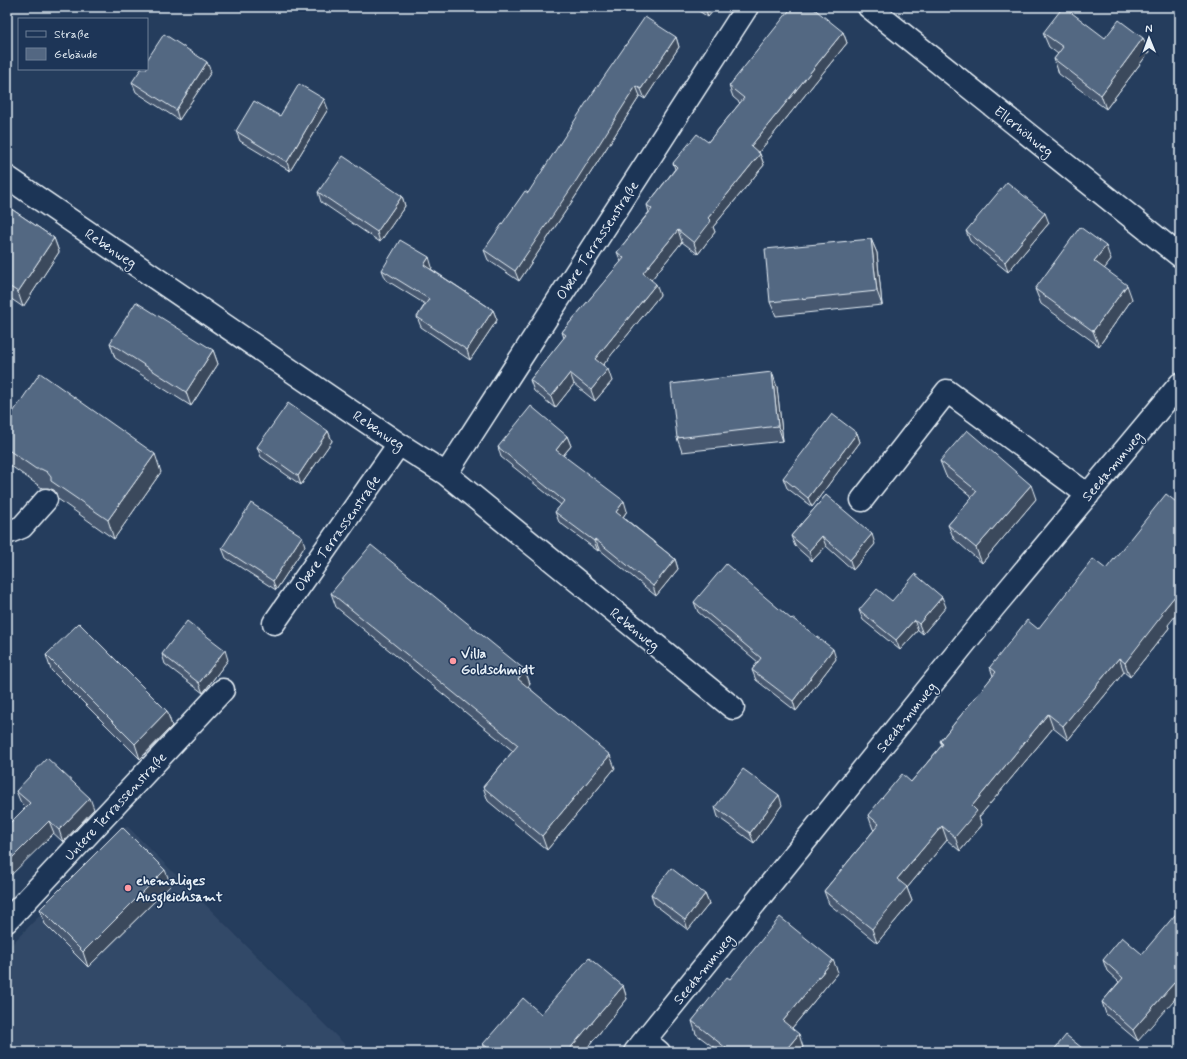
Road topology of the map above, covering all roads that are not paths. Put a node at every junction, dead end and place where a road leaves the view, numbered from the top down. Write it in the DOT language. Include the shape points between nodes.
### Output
graph roads {
  1 [pos="747,7"];
  2 [pos="868,7"];
  3 [pos="7,177"];
  4 [pos="1180,256"];
  5 [pos="1180,384"];
  6 [pos="399,444"];
  7 [pos="446,474"];
  8 [pos="1088,495"];
  9 [pos="46,500"];
  10 [pos="862,500"];
  11 [pos="7,533"];
  12 [pos="274,623"];
  13 [pos="223,690"];
  14 [pos="733,708"];
  15 [pos="7,921"];
  16 [pos="646,1048"];
  1 -- 7 [label="street, Obere Terrassenstraße"];
  2 -- 4 [label="street, Ellerhöhweg"];
  3 -- 6 [label="street, Rebenweg"];
  5 -- 8 [label="street, Seedammweg"];
  6 -- 7 [label="street, Rebenweg"];
  6 -- 12 [label="street, Obere Terrassenstraße"];
  7 -- 14 [label="street, Rebenweg"];
  8 -- 10 [label="street" via="947,390"];
  8 -- 16 [label="street, Seedammweg" via="994,607"];
  9 -- 11 [label="street" via="22,527"];
  13 -- 15 [label="street, Untere Terrassenstraße"];
}
